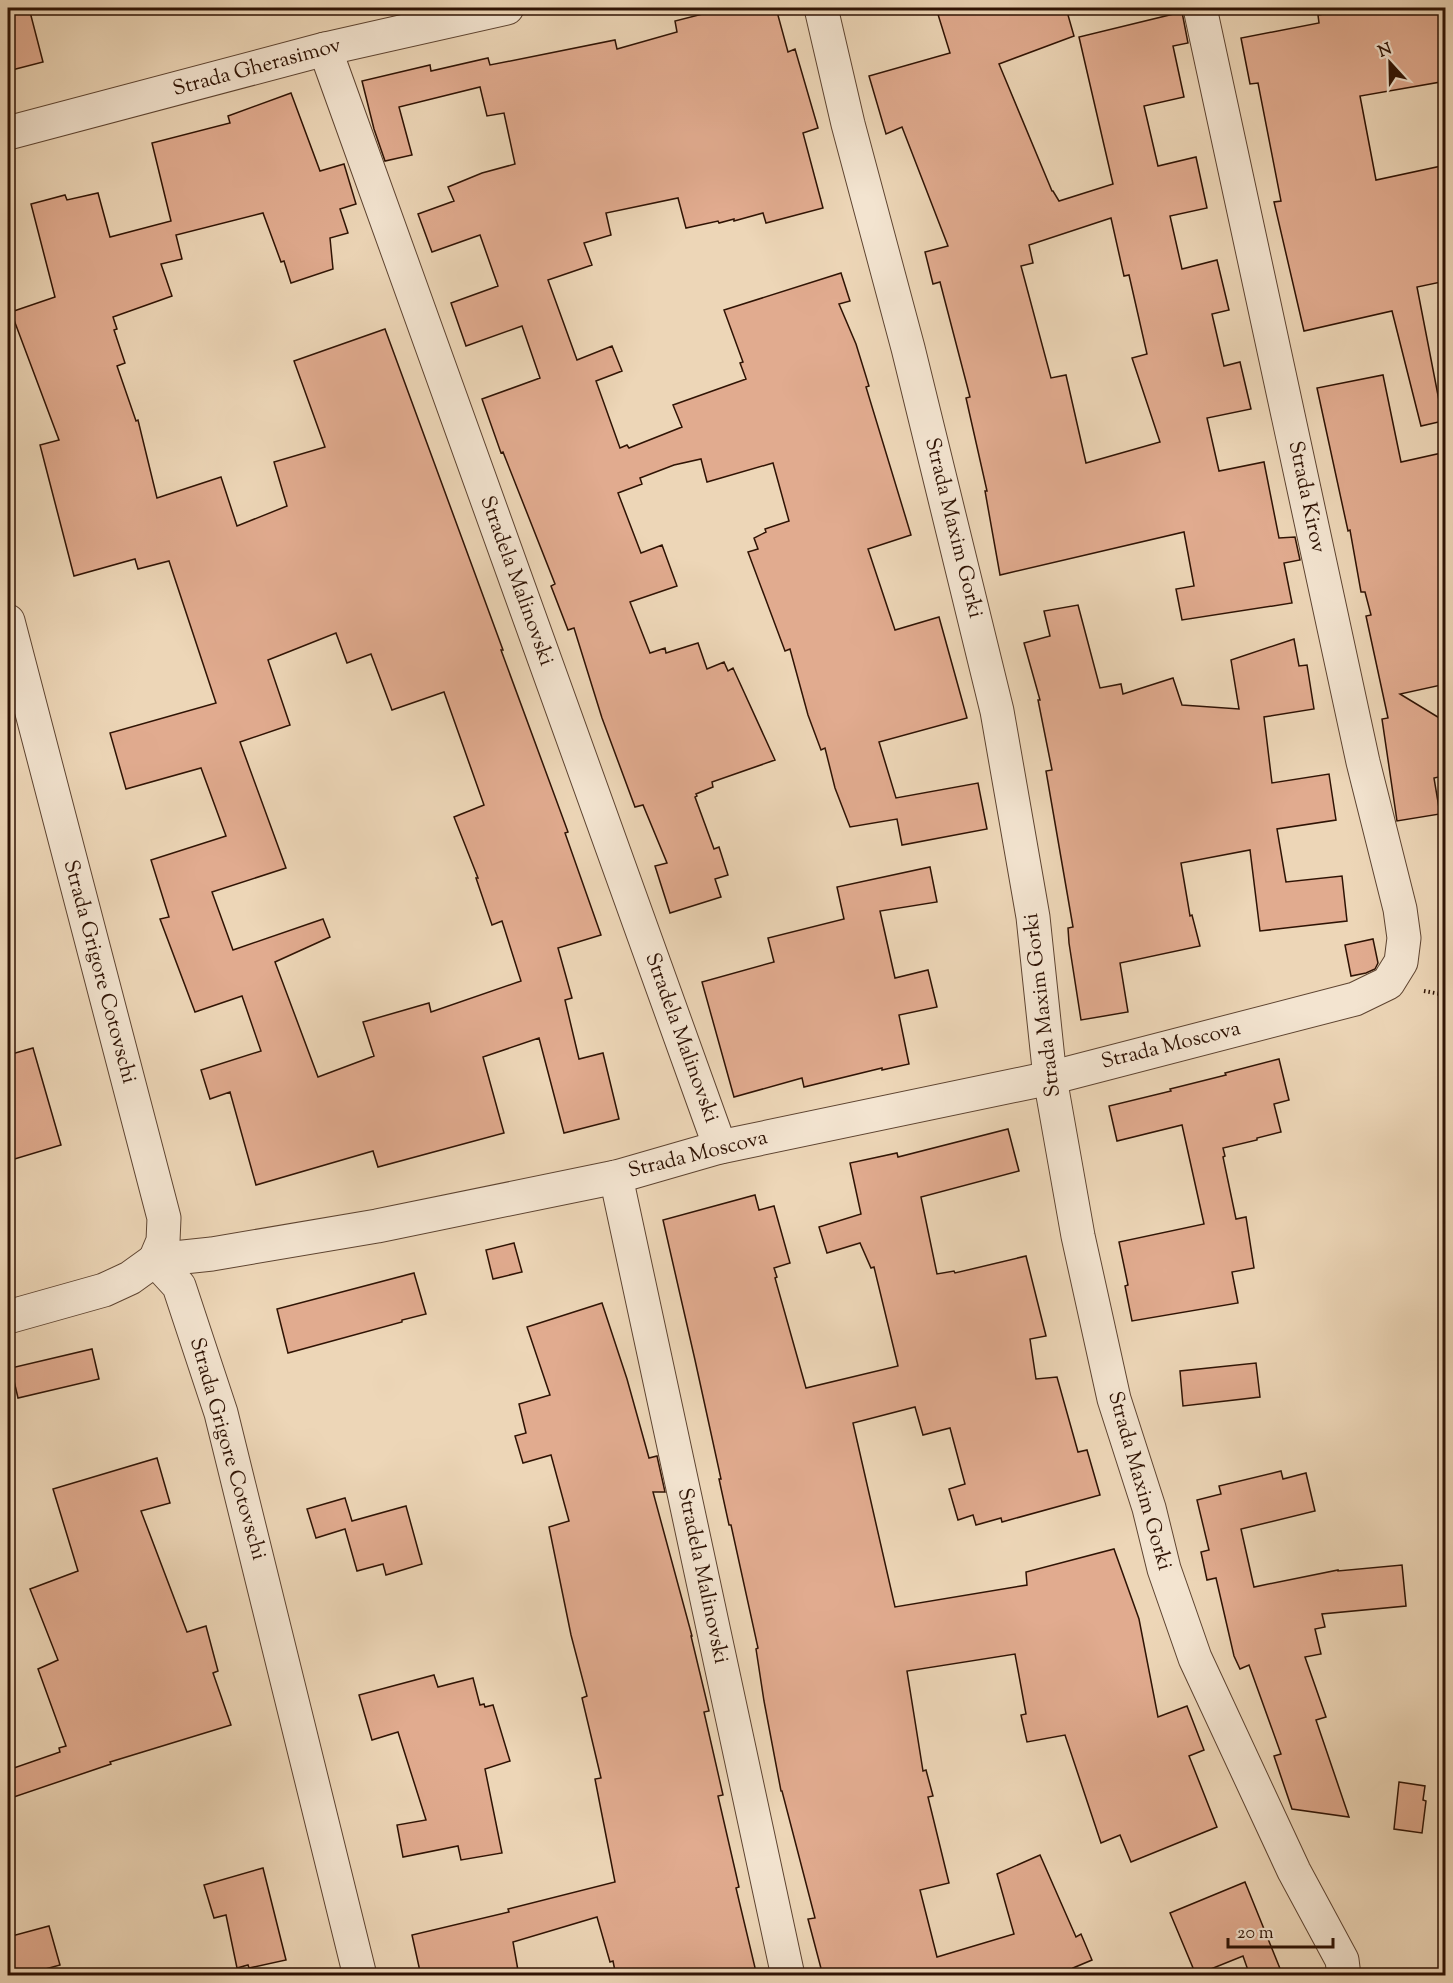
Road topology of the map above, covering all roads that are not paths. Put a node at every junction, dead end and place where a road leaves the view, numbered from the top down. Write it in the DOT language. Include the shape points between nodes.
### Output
graph roads {
  1 [pos="507,8"];
  2 [pos="821,8"];
  3 [pos="1200,8"];
  4 [pos="325,49"];
  5 [pos="8,133"];
  6 [pos="8,621"];
  7 [pos="1388,983"];
  8 [pos="1050,1078"];
  9 [pos="720,1147"];
  10 [pos="616,1177"];
  11 [pos="154,1260"];
  12 [pos="8,1317"];
  13 [pos="360,1976"];
  14 [pos="788,1976"];
  15 [pos="1344,1976"];
  1 -- 4 [label="street, Strada Gherasimov"];
  2 -- 8 [label="street, Strada Maxim Gorki" via="998,711 1033,917"];
  3 -- 7 [label="street, Strada Kirov" via="1363,762 1400,909 1404,938 1401,962"];
  4 -- 5 [label="street, Strada Gherasimov"];
  4 -- 9 [label="street, Stradela Malinovski"];
  6 -- 11 [label="street, Strada Grigore Cotovschi" via="164,1218 163,1240"];
  7 -- 8 [label="street, Strada Moscova" via="1355,999"];
  8 -- 9 [label="street, Strada Moscova"];
  8 -- 15 [label="street, Strada Maxim Gorki" via="1078,1236 1114,1399 1164,1569 1196,1658 1294,1871 1342,1960"];
  9 -- 10 [label="street, Strada Moscova"];
  10 -- 11 [label="street, Strada Moscova" via="377,1226"];
  10 -- 14 [label="street, Stradela Malinovski"];
  11 -- 12 [label="street" via="130,1278 104,1290"];
  11 -- 13 [label="street, Strada Grigore Cotovschi" via="179,1286 221,1413"];
}
